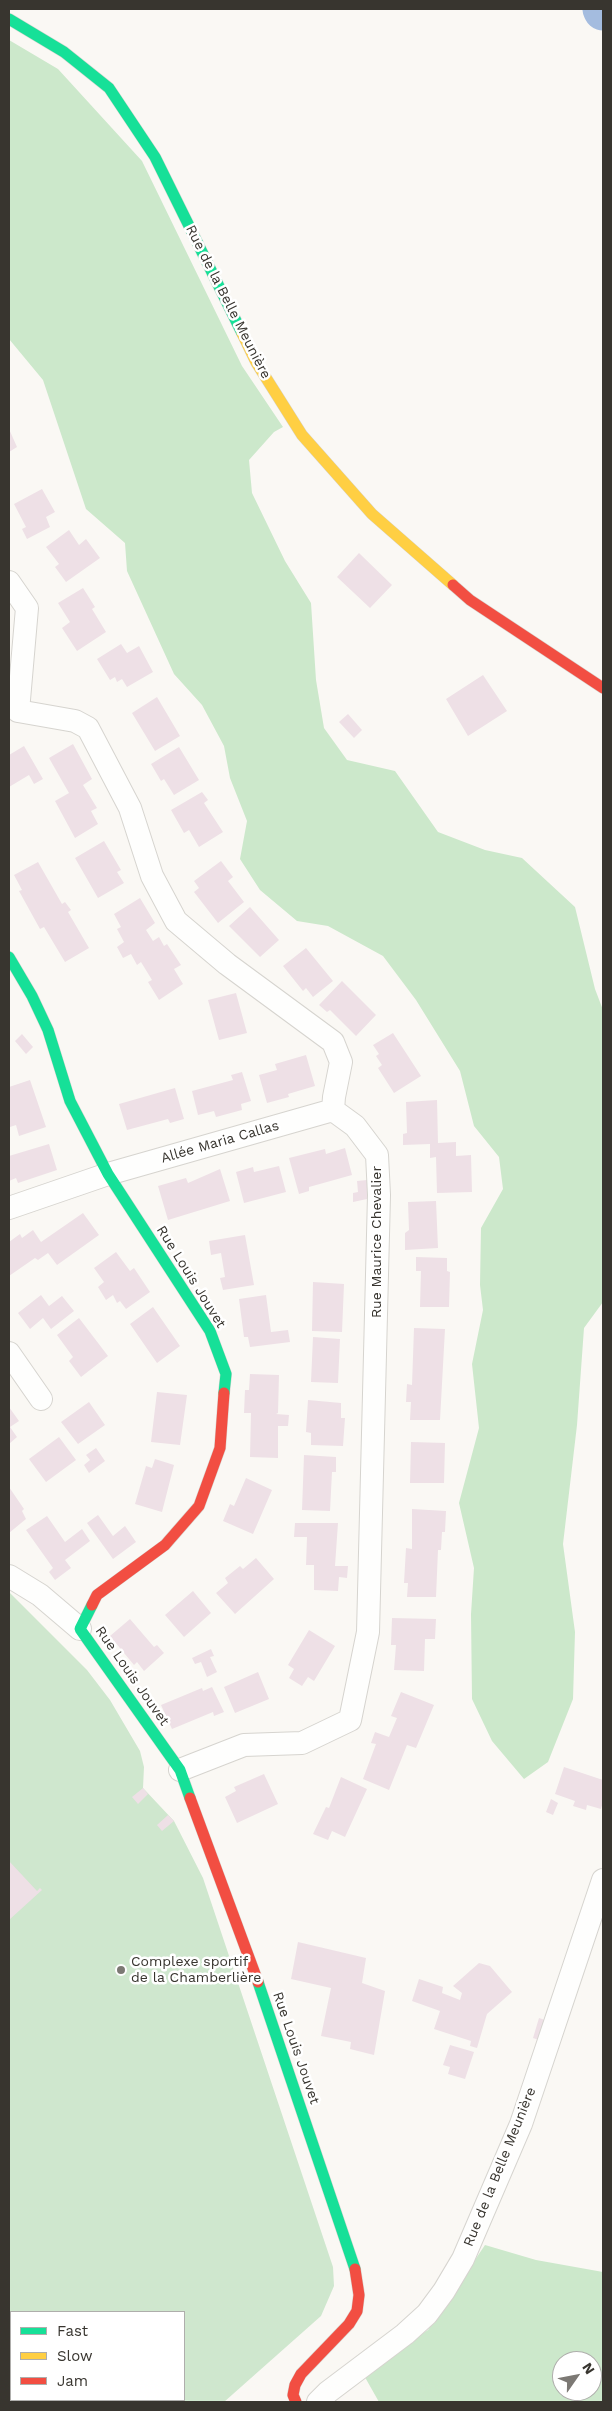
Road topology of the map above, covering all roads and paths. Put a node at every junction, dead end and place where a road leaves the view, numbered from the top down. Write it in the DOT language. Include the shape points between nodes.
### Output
graph roads {
  1 [pos="9,19"];
  2 [pos="9,582"];
  3 [pos="603,688"];
  4 [pos="13,715"];
  5 [pos="9,957"];
  6 [pos="333,1110"];
  7 [pos="108,1174"];
  8 [pos="9,1208"];
  9 [pos="9,1353"];
  10 [pos="41,1399"];
  11 [pos="9,1576"];
  12 [pos="80,1629"];
  13 [pos="180,1770"];
  14 [pos="603,1880"];
  15 [pos="296,2402"];
  16 [pos="318,2402"];
  1 -- 3 [label="street, Rue de la Belle Meunière" via="64,52 109,88 156,158 256,362 302,435 365,507 470,600"];
  2 -- 4 [label="street" via="27,608"];
  4 -- 6 [label="street" via="75,721 88,728 130,808 152,876 176,921 227,964 333,1042 341,1062"];
  5 -- 7 [label="street, Rue Louis Jouvet" via="48,1030 70,1101"];
  6 -- 7 [label="street, Allée Maria Callas"];
  6 -- 13 [label="street, Rue Maurice Chevalier" via="355,1126 377,1155 380,1195 368,1632 350,1720 302,1743 244,1745"];
  7 -- 8 [label="street, Allée Maria Callas"];
  7 -- 12 [label="street, Rue Louis Jouvet" via="210,1331 226,1374 220,1448 200,1506 165,1545 97,1595"];
  9 -- 10 [label="street"];
  11 -- 12 [label="street" via="40,1596"];
  12 -- 13 [label="street, Rue Louis Jouvet"];
  13 -- 15 [label="street, Rue Louis Jouvet" via="244,1940 357,2276 357,2310 349,2324 301,2374 293,2395"];
  14 -- 16 [label="street, Rue de la Belle Meunière" via="521,2124 463,2259 427,2314"];
}
